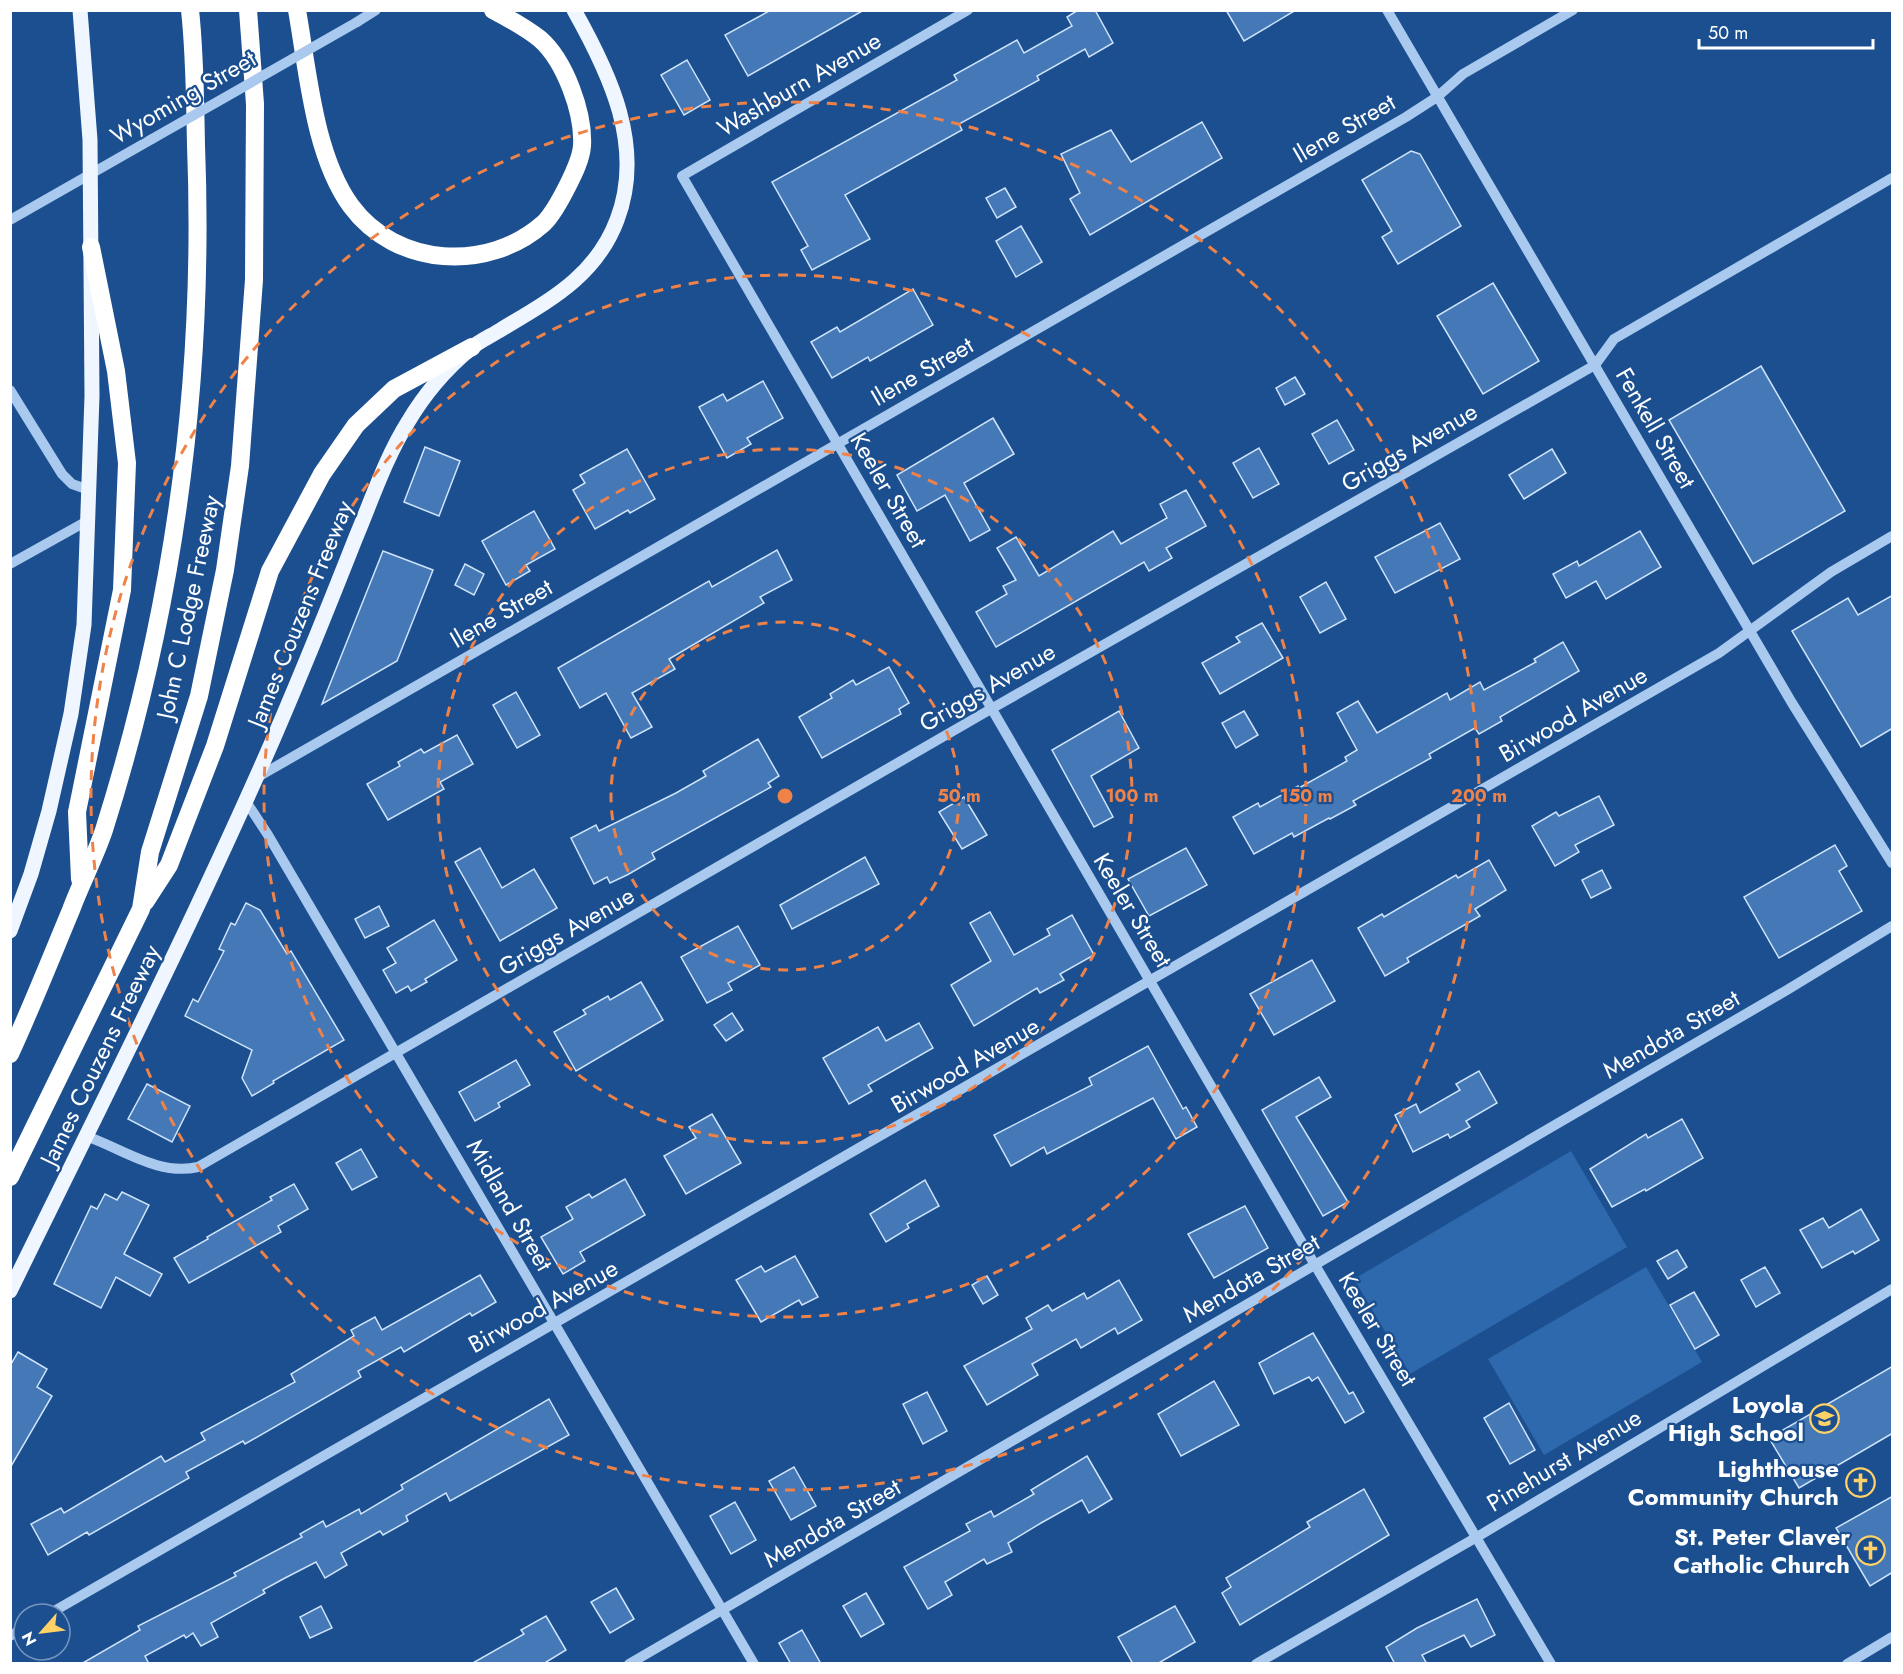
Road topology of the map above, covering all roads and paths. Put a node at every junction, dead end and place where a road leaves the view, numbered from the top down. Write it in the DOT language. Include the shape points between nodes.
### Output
graph roads {
  1 [pos="80,10"];
  2 [pos="190,10"];
  3 [pos="248,10"];
  4 [pos="297,10"];
  5 [pos="376,10"];
  6 [pos="494,10"];
  7 [pos="574,10"];
  8 [pos="968,10"];
  9 [pos="1387,10"];
  10 [pos="1573,10"];
  11 [pos="1437,97"];
  12 [pos="89,175"];
  13 [pos="682,176"];
  14 [pos="1893,178"];
  15 [pos="10,220"];
  16 [pos="91,247"];
  17 [pos="472,347"];
  18 [pos="1595,365"];
  19 [pos="10,390"];
  20 [pos="838,443"];
  21 [pos="89,490"];
  22 [pos="87,521"];
  23 [pos="1893,536"];
  24 [pos="10,564"];
  25 [pos="1750,630"];
  26 [pos="991,709"];
  27 [pos="256,778"];
  28 [pos="245,800"];
  29 [pos="1893,863"];
  30 [pos="81,886"];
  31 [pos="141,909"];
  32 [pos="1893,926"];
  33 [pos="10,931"];
  34 [pos="1151,982"];
  35 [pos="10,1054"];
  36 [pos="397,1055"];
  37 [pos="86,1136"];
  38 [pos="10,1177"];
  39 [pos="1316,1265"];
  40 [pos="1893,1289"];
  41 [pos="10,1291"];
  42 [pos="555,1324"];
  43 [pos="1477,1537"];
  44 [pos="70,1602"];
  45 [pos="723,1610"];
  46 [pos="1893,1637"];
  47 [pos="629,1664"];
  48 [pos="754,1664"];
  49 [pos="1256,1664"];
  50 [pos="1551,1664"];
  51 [pos="1847,1664"];
  1 -- 12 [label="main road"];
  2 -- 30 [label="highway, John C Lodge Freeway" via="198,206 189,422 165,589 147,670 103,832"];
  3 -- 31 [label="highway, John C Lodge Freeway" via="255,104 254,280 240,466 225,570 199,696 150,852"];
  4 -- 6 [label="highway" via="317,124 350,205 390,242 422,254 449,258 518,242 546,221 574,173 582,147 572,88 560,66 542,41"];
  5 -- 12 [label="street, Wyoming Street, bridge"];
  7 -- 17 [label="main road, James Couzens Freeway" via="595,48 625,126 628,174 624,201 609,239 581,277"];
  8 -- 13 [label="street, Washburn Avenue"];
  9 -- 11 [label="street, Fenkell Street"];
  10 -- 11 [label="street, Ilene Street" via="1463,74"];
  11 -- 18 [label="street, Fenkell Street"];
  11 -- 20 [label="street, Ilene Street"];
  12 -- 15 [label="street, Wyoming Street"];
  12 -- 16 [label="main road"];
  13 -- 20 [label="street, Keeler Street"];
  14 -- 18 [label="street, Griggs Avenue" via="1614,339"];
  16 -- 21 [label="main road"];
  16 -- 30 [label="highway" via="118,381 127,463 122,591 77,812"];
  17 -- 27 [label="main road, James Couzens Freeway" via="432,388 406,424"];
  17 -- 31 [label="highway" via="394,388 356,425 322,474 270,571 215,746 169,865"];
  18 -- 25 [label="street, Fenkell Street"];
  18 -- 26 [label="street, Griggs Avenue"];
  19 -- 21 [label="street" via="62,474 72,484"];
  20 -- 26 [label="street, Keeler Street"];
  20 -- 27 [label="street, Ilene Street"];
  21 -- 22 [label="main road"];
  22 -- 24 [label="street"];
  22 -- 33 [label="main road" via="84,625 71,714 49,811"];
  23 -- 25 [label="street, Birwood Avenue" via="1831,572"];
  25 -- 29 [label="street, Fenkell Street"];
  25 -- 34 [label="street, Birwood Avenue" via="1719,653"];
  26 -- 34 [label="street, Keeler Street"];
  26 -- 36 [label="street, Griggs Avenue"];
  27 -- 28 [label="main road, James Couzens Freeway"];
  28 -- 36 [label="street, Midland Street"];
  28 -- 37 [label="main road, James Couzens Freeway"];
  30 -- 35 [label="highway, John C Lodge Freeway"];
  31 -- 38 [label="highway, John C Lodge Freeway"];
  32 -- 39 [label="street, Mendota Street"];
  34 -- 39 [label="street, Keeler Street"];
  34 -- 42 [label="street, Birwood Avenue"];
  36 -- 37 [label="street, Griggs Avenue" via="198,1167 180,1171 161,1168"];
  36 -- 42 [label="street, Midland Street"];
  37 -- 41 [label="main road, James Couzens Freeway"];
  39 -- 43 [label="street, Keeler Street"];
  39 -- 45 [label="street, Mendota Street"];
  40 -- 43 [label="street, Pinehurst Avenue"];
  42 -- 44 [label="street, Birwood Avenue"];
  42 -- 45 [label="street, Midland Street"];
  43 -- 49 [label="street, Pinehurst Avenue"];
  43 -- 50 [label="street, Keeler Street"];
  45 -- 47 [label="street, Mendota Street"];
  45 -- 48 [label="street, Midland Street"];
  46 -- 51 [label="street"];
}
